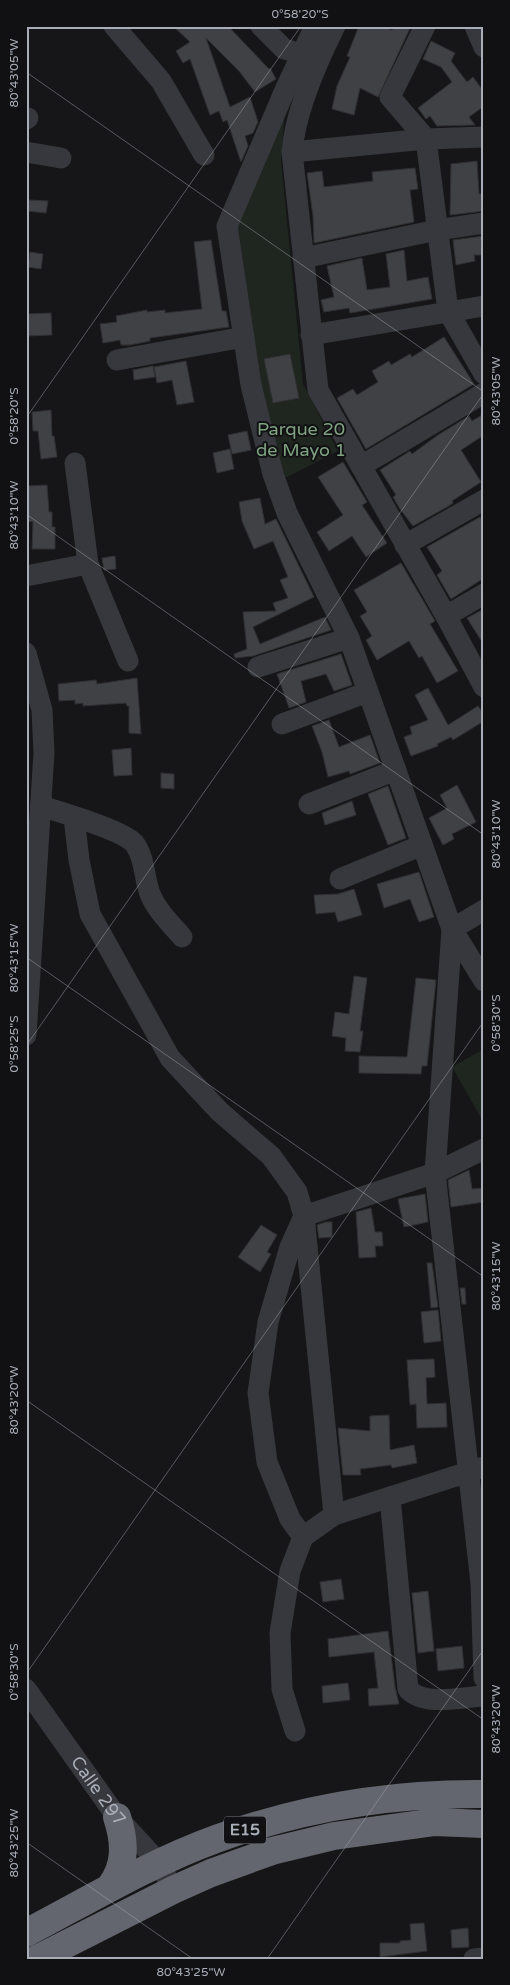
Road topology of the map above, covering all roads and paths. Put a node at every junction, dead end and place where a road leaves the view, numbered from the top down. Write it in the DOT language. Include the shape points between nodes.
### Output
graph roads {
  1 [pos="114,26"];
  2 [pos="261,26"];
  3 [pos="315,26"];
  4 [pos="335,26"];
  5 [pos="425,26"];
  6 [pos="475,26"];
  7 [pos="484,47"];
  8 [pos="310,56"];
  9 [pos="484,137"];
  10 [pos="426,139"];
  11 [pos="26,152"];
  12 [pos="292,152"];
  13 [pos="204,155"];
  14 [pos="60,158"];
  15 [pos="484,223"];
  16 [pos="437,230"];
  17 [pos="303,258"];
  18 [pos="484,306"];
  19 [pos="448,311"];
  20 [pos="311,335"];
  21 [pos="244,337"];
  22 [pos="117,360"];
  23 [pos="484,374"];
  24 [pos="484,393"];
  25 [pos="75,463"];
  26 [pos="361,466"];
  27 [pos="484,500"];
  28 [pos="406,545"];
  29 [pos="88,564"];
  30 [pos="26,576"];
  31 [pos="484,594"];
  32 [pos="446,616"];
  33 [pos="349,638"];
  34 [pos="26,653"];
  35 [pos="128,661"];
  36 [pos="258,667"];
  37 [pos="484,688"];
  38 [pos="368,692"];
  39 [pos="34,711"];
  40 [pos="282,724"];
  41 [pos="396,770"];
  42 [pos="309,804"];
  43 [pos="41,806"];
  44 [pos="74,816"];
  45 [pos="422,845"];
  46 [pos="33,858"];
  47 [pos="340,879"];
  48 [pos="484,910"];
  49 [pos="452,929"];
  50 [pos="182,937"];
  51 [pos="484,981"];
  52 [pos="27,1009"];
  53 [pos="26,1035"];
  54 [pos="484,1150"];
  55 [pos="436,1173"];
  56 [pos="304,1216"];
  57 [pos="476,1469"];
  58 [pos="390,1497"];
  59 [pos="478,1512"];
  60 [pos="334,1515"];
  61 [pos="303,1537"];
  62 [pos="482,1583"];
  63 [pos="484,1650"];
  64 [pos="484,1678"];
  65 [pos="26,1689"];
  66 [pos="484,1696"];
  67 [pos="295,1731"];
  68 [pos="484,1794"];
  69 [pos="117,1816"];
  70 [pos="484,1824"];
  71 [pos="160,1864"];
  72 [pos="110,1887"];
  73 [pos="173,1890"];
  74 [pos="32,1927"];
  75 [pos="484,1958"];
  76 [pos="37,1959"];
  77 [pos="474,1959"];
  1 -- 13 [label="street" via="161,81"];
  2 -- 8 [label="street" via="284,49"];
  3 -- 8 [label="street"];
  4 -- 8 [label="street"];
  5 -- 10 [label="street" via="390,98"];
  6 -- 7 [label="street"];
  8 -- 12 [label="street"];
  8 -- 21 [label="street" via="227,226"];
  9 -- 10 [label="street"];
  10 -- 12 [label="street"];
  10 -- 16 [label="street"];
  11 -- 14 [label="street"];
  12 -- 17 [label="street"];
  15 -- 16 [label="street"];
  16 -- 17 [label="street"];
  16 -- 19 [label="street"];
  17 -- 20 [label="street"];
  18 -- 19 [label="street"];
  19 -- 20 [label="street"];
  19 -- 23 [label="street"];
  20 -- 26 [label="street" via="318,390"];
  21 -- 22 [label="street"];
  21 -- 33 [label="street" via="251,385 273,474 287,513"];
  24 -- 26 [label="street"];
  25 -- 29 [label="street"];
  26 -- 28 [label="street"];
  27 -- 28 [label="street"];
  28 -- 32 [label="street"];
  29 -- 30 [label="street"];
  29 -- 35 [label="street"];
  31 -- 32 [label="street"];
  32 -- 37 [label="street"];
  33 -- 36 [label="street"];
  33 -- 38 [label="street"];
  34 -- 39 [label="street"];
  38 -- 40 [label="street"];
  38 -- 41 [label="street"];
  39 -- 43 [label="street" via="44,753"];
  41 -- 42 [label="street"];
  41 -- 45 [label="street"];
  43 -- 44 [label="street"];
  43 -- 46 [label="street"];
  44 -- 50 [label="street" via="125,836 134,843 150,894"];
  44 -- 56 [label="street" via="90,914 170,1058 219,1111 271,1156 297,1192"];
  45 -- 47 [label="street"];
  45 -- 49 [label="street"];
  46 -- 52 [label="street"];
  48 -- 49 [label="street"];
  49 -- 51 [label="street"];
  49 -- 55 [label="street"];
  52 -- 53 [label="street"];
  54 -- 55 [label="street"];
  55 -- 56 [label="street"];
  55 -- 57 [label="street"];
  56 -- 60 [label="street"];
  56 -- 61 [label="street" via="290,1247 268,1322 258,1393 267,1462 290,1519"];
  57 -- 58 [label="street"];
  57 -- 59 [label="street"];
  58 -- 60 [label="street"];
  58 -- 66 [label="street" via="408,1689 426,1700"];
  59 -- 62 [label="street"];
  60 -- 61 [label="street"];
  61 -- 67 [label="street" via="290,1571 280,1633 282,1689"];
  62 -- 63 [label="street"];
  63 -- 64 [label="street"];
  65 -- 69 [label="street, Calle 297"];
  68 -- 71 [label="highway, E15" via="444,1794 334,1806 274,1820 216,1839"];
  69 -- 71 [label="street, Calle 297"];
  69 -- 72 [label="highway" via="124,1853 117,1878"];
  70 -- 73 [label="highway, E15" via="435,1822 334,1836 272,1851"];
  71 -- 72 [label="highway, E15"];
  71 -- 73 [label="street, Calle 297"];
  72 -- 74 [label="highway, E15"];
  73 -- 76 [label="highway, E15"];
  75 -- 77 [label="street"];
}
